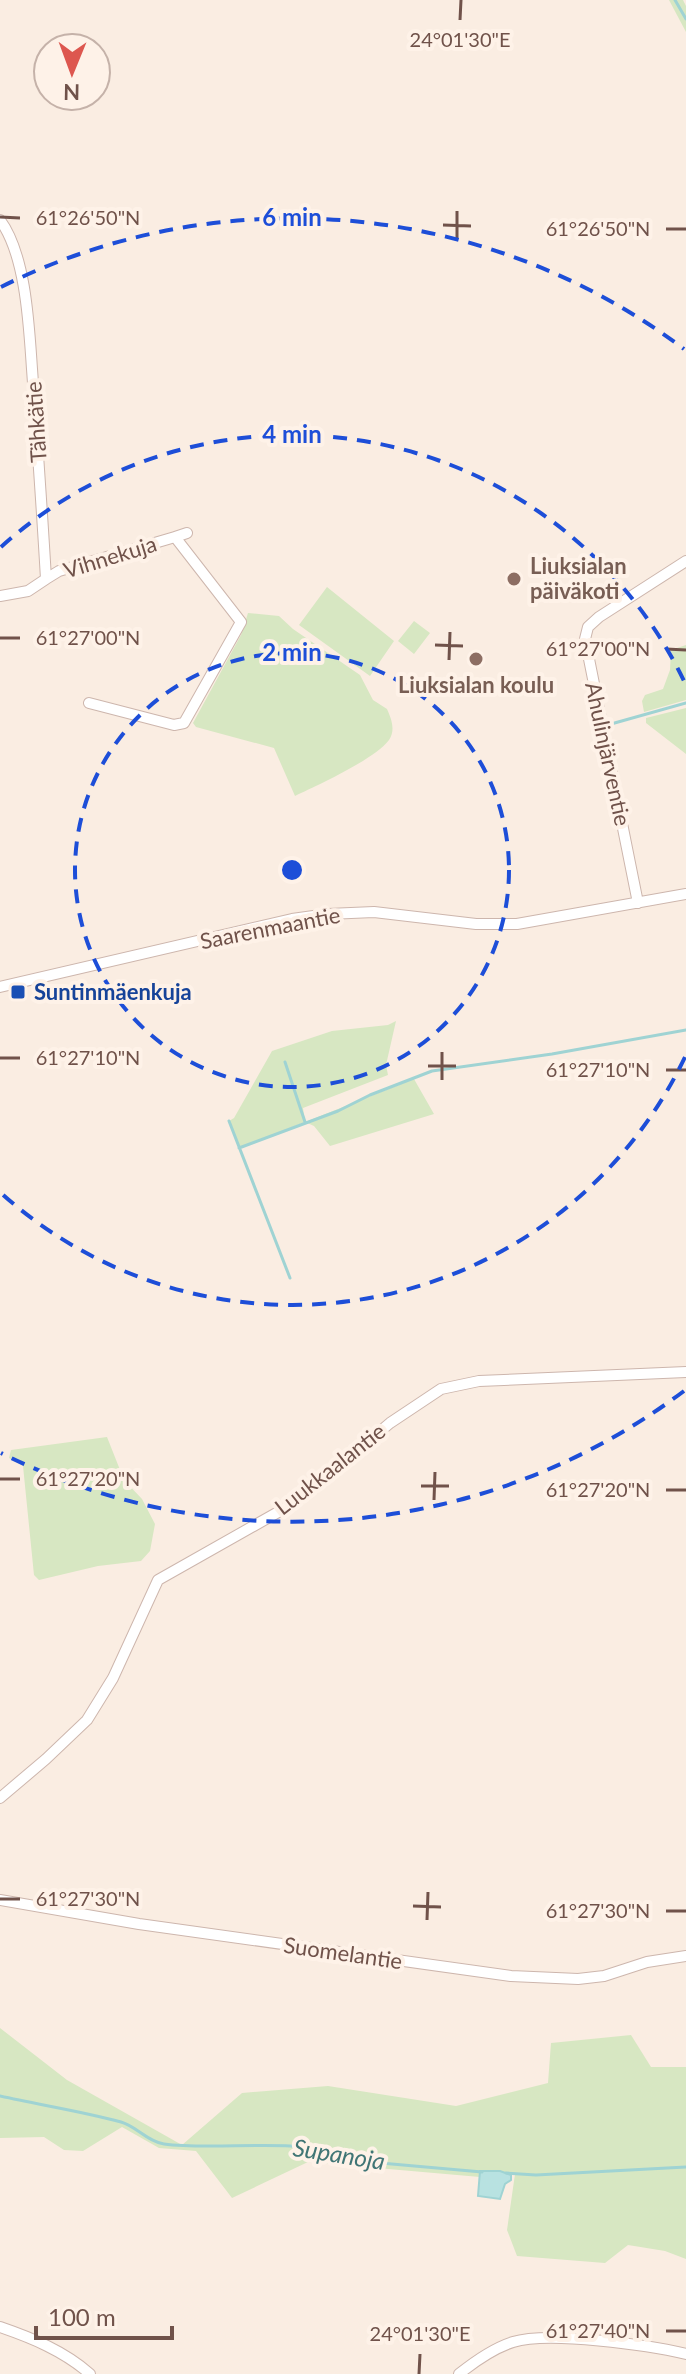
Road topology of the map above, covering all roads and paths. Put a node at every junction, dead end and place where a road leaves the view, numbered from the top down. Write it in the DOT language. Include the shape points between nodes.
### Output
graph roads {
  1 [pos="0,220"];
  2 [pos="187,533"];
  3 [pos="175,537"];
  4 [pos="686,561"];
  5 [pos="46,579"];
  6 [pos="0,596"];
  7 [pos="89,703"];
  8 [pos="686,894"];
  9 [pos="638,903"];
  10 [pos="0,987"];
  11 [pos="686,1372"];
  12 [pos="0,1798"];
  13 [pos="0,1900"];
  14 [pos="686,1956"];
  15 [pos="0,2327"];
  16 [pos="686,2354"];
  17 [pos="90,2374"];
  18 [pos="459,2374"];
  1 -- 5 [label="street, Tähkätie" via="18,263 30,341"];
  2 -- 3 [label="street, Vihnekuja"];
  3 -- 5 [label="street, Vihnekuja"];
  3 -- 7 [label="street, Vihnekuja" via="241,622 184,723 174,725"];
  4 -- 9 [label="street, Ahulinjärventie" via="599,617 585,639"];
  5 -- 6 [label="street" via="28,591"];
  8 -- 9 [label="street, Saarenmaantie"];
  9 -- 10 [label="street, Saarenmaantie" via="517,924 374,912 328,914"];
  11 -- 12 [label="street, Luukkaalantie" via="479,1381 441,1389 390,1423 296,1502 158,1580 113,1678 87,1720"];
  13 -- 14 [label="street, Suomelantie" via="511,1976 578,1979"];
  15 -- 17 [label="street" via="55,2350"];
  16 -- 18 [label="street" via="540,2338 514,2342"];
}
